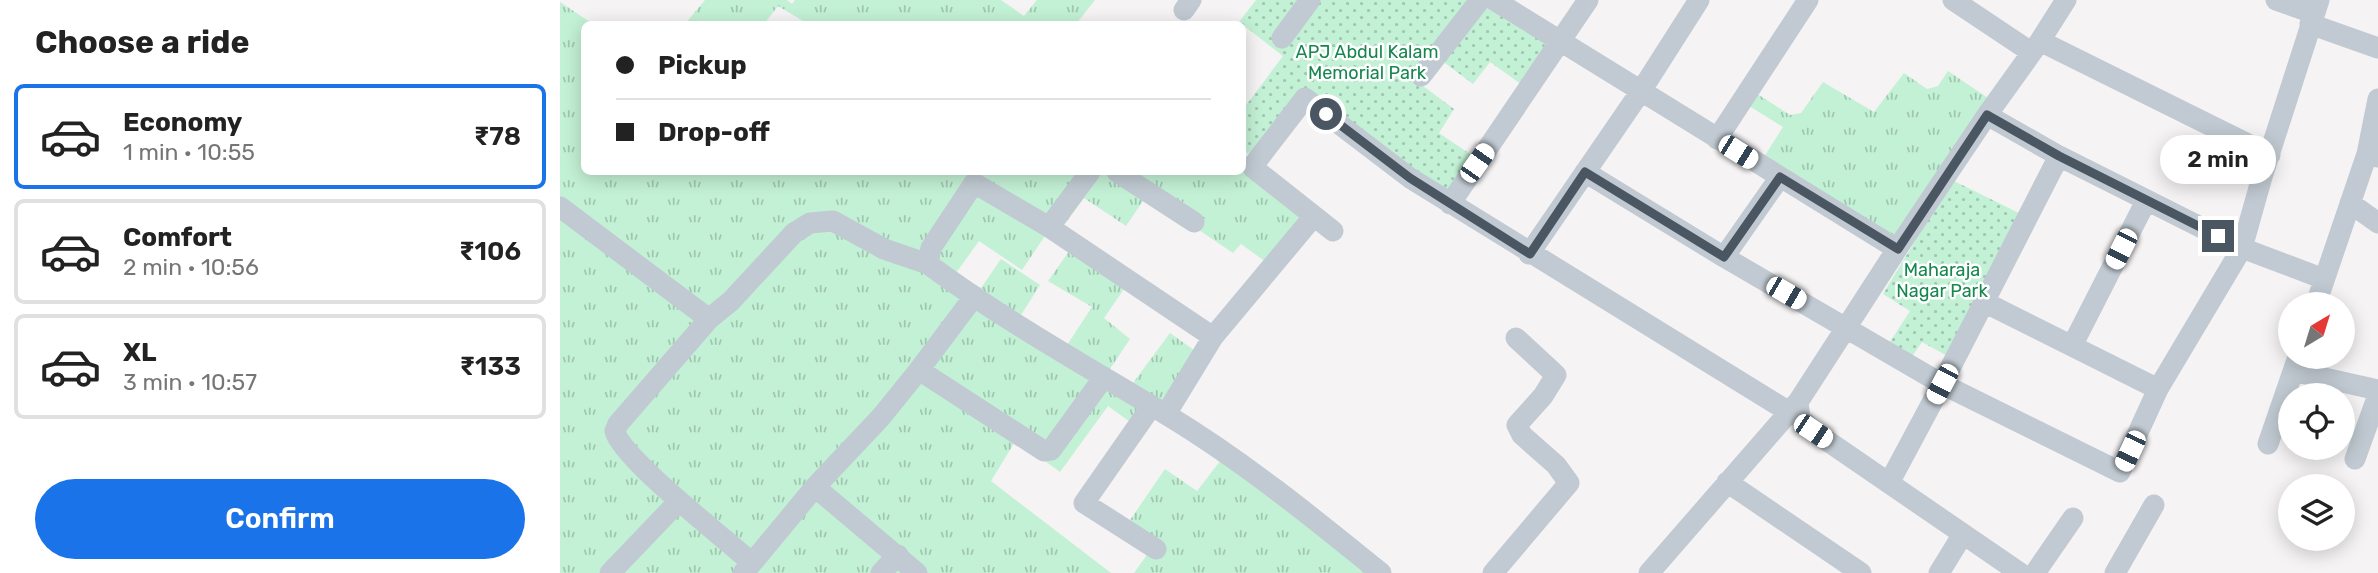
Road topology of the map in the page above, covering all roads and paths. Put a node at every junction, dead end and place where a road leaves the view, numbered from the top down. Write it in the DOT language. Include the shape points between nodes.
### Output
graph roads {
  1 [pos="1310,0"];
  2 [pos="1480,0"];
  3 [pos="1494,0"];
  4 [pos="1588,0"];
  5 [pos="1699,0"];
  6 [pos="1808,0"];
  7 [pos="1954,0"];
  8 [pos="2066,0"];
  9 [pos="2276,0"];
  10 [pos="2314,12"];
  11 [pos="1282,38"];
  12 [pos="1561,41"];
  13 [pos="2035,47"];
  14 [pos="2378,48"];
  15 [pos="1421,76"];
  16 [pos="1642,91"];
  17 [pos="2378,99"];
  18 [pos="1987,115"];
  19 [pos="1717,139"];
  20 [pos="2270,155"];
  21 [pos="2372,155"];
  22 [pos="2059,156"];
  23 [pos="1247,163"];
  24 [pos="1585,172"];
  25 [pos="1088,175"];
  26 [pos="1122,175"];
  27 [pos="1780,177"];
  28 [pos="2146,201"];
  29 [pos="2350,203"];
  30 [pos="1450,204"];
  31 [pos="560,207"];
  32 [pos="1314,216"];
  33 [pos="1194,222"];
  34 [pos="2378,223"];
  35 [pos="1049,227"];
  36 [pos="1333,231"];
  37 [pos="2242,248"];
  38 [pos="1898,249"];
  39 [pos="1530,254"];
  40 [pos="1724,257"];
  41 [pos="928,264"];
  42 [pos="2324,279"];
  43 [pos="2320,292"];
  44 [pos="973,298"];
  45 [pos="1984,302"];
  46 [pos="709,319"];
  47 [pos="1847,328"];
  48 [pos="1213,337"];
  49 [pos="1517,338"];
  50 [pos="2072,346"];
  51 [pos="2294,369"];
  52 [pos="2306,369"];
  53 [pos="919,370"];
  54 [pos="1104,377"];
  55 [pos="1942,384"];
  56 [pos="2158,389"];
  57 [pos="2376,405"];
  58 [pos="1793,407"];
  59 [pos="1159,411"];
  60 [pos="2268,444"];
  61 [pos="2355,459"];
  62 [pos="1727,482"];
  63 [pos="1889,483"];
  64 [pos="815,486"];
  65 [pos="679,500"];
  66 [pos="2154,505"];
  67 [pos="2073,518"];
  68 [pos="1963,534"];
  69 [pos="1156,549"];
  70 [pos="898,555"];
  71 [pos="748,568"];
  72 [pos="610,573"];
  73 [pos="881,573"];
  74 [pos="916,573"];
  75 [pos="1381,573"];
  76 [pos="1493,573"];
  77 [pos="1648,573"];
  78 [pos="1861,573"];
  79 [pos="1939,573"];
  80 [pos="2020,573"];
  81 [pos="2035,573"];
  82 [pos="2115,573"];
  1 -- 11 [label="street"];
  2 -- 15 [label="street"];
  3 -- 12 [label="street"];
  4 -- 12 [label="street"];
  5 -- 16 [label="street"];
  6 -- 19 [label="street"];
  7 -- 13 [label="street"];
  8 -- 13 [label="street"];
  9 -- 10 [label="street"];
  10 -- 14 [label="street"];
  10 -- 20 [label="street"];
  12 -- 16 [label="street"];
  12 -- 30 [label="street"];
  13 -- 18 [label="street"];
  13 -- 20 [label="street"];
  16 -- 19 [label="street"];
  16 -- 24 [label="street"];
  17 -- 21 [label="street"];
  18 -- 22 [label="street"];
  18 -- 38 [label="street"];
  19 -- 27 [label="street"];
  20 -- 37 [label="street"];
  21 -- 29 [label="street"];
  22 -- 28 [label="street"];
  22 -- 45 [label="street"];
  23 -- 30 [label="street" via="1305,98"];
  23 -- 32 [label="street"];
  24 -- 39 [label="street"];
  24 -- 40 [label="street"];
  25 -- 35 [label="street"];
  26 -- 33 [label="street"];
  27 -- 38 [label="street"];
  27 -- 40 [label="street"];
  28 -- 37 [label="street"];
  28 -- 50 [label="street"];
  29 -- 34 [label="street"];
  29 -- 42 [label="street"];
  30 -- 39 [label="street"];
  31 -- 46 [label="street"];
  32 -- 36 [label="street"];
  32 -- 48 [label="street"];
  35 -- 41 [label="street" via="974,183 931,248"];
  35 -- 48 [label="street"];
  37 -- 42 [label="street"];
  37 -- 56 [label="street"];
  38 -- 47 [label="street"];
  39 -- 58 [label="street"];
  40 -- 47 [label="street"];
  41 -- 44 [label="street"];
  41 -- 46 [label="street" via="884,249 833,221 810,223 794,233"];
  42 -- 43 [label="street"];
  44 -- 53 [label="street"];
  44 -- 54 [label="street"];
  45 -- 50 [label="street"];
  45 -- 55 [label="street"];
  46 -- 65 [label="street" via="615,431 621,445"];
  47 -- 55 [label="street"];
  47 -- 58 [label="street"];
  48 -- 59 [label="street"];
  49 -- 76 [label="street" via="1556,375 1517,425 1522,436 1556,465 1569,483"];
  50 -- 56 [label="street"];
  51 -- 60 [label="street"];
  52 -- 57 [label="street"];
  53 -- 54 [label="street" via="1046,452"];
  53 -- 64 [label="street"];
  54 -- 59 [label="street"];
  55 -- 56 [label="street" via="2120,472"];
  55 -- 63 [label="street"];
  57 -- 61 [label="street"];
  58 -- 62 [label="street"];
  58 -- 63 [label="street" via="1813,431"];
  59 -- 69 [label="street" via="1084,503"];
  59 -- 75 [label="street" via="1268,482"];
  62 -- 77 [label="street"];
  62 -- 78 [label="street"];
  63 -- 68 [label="street"];
  64 -- 70 [label="street"];
  64 -- 71 [label="street"];
  65 -- 71 [label="street"];
  65 -- 72 [label="street"];
  66 -- 82 [label="street"];
  67 -- 81 [label="street"];
  68 -- 79 [label="street"];
  68 -- 80 [label="street"];
  70 -- 73 [label="street"];
  70 -- 74 [label="street"];
}
